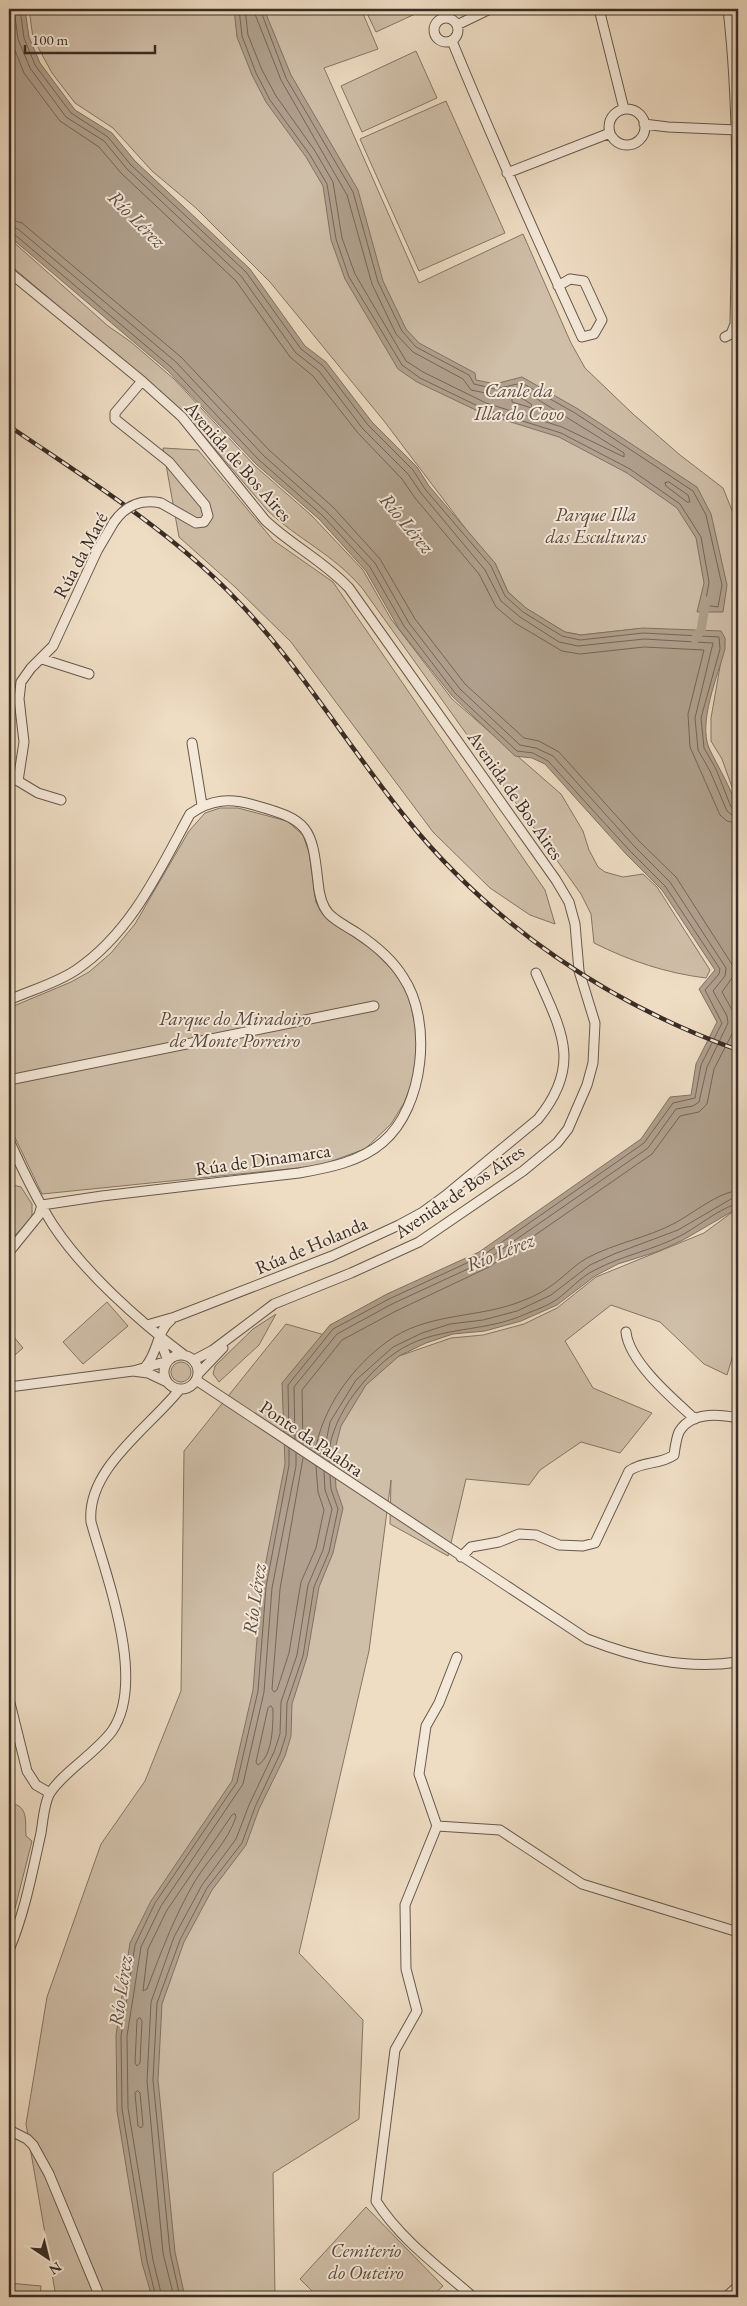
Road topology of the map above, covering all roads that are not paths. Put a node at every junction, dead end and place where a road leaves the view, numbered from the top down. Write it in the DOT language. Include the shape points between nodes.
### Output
graph roads {
  1 [pos="490,9"];
  2 [pos="599,9"];
  3 [pos="728,9"];
  4 [pos="457,25"];
  5 [pos="452,41"];
  6 [pos="624,110"];
  7 [pos="644,124"];
  8 [pos="737,130"];
  9 [pos="610,133"];
  10 [pos="738,148"];
  11 [pos="507,173"];
  12 [pos="9,272"];
  13 [pos="558,286"];
  14 [pos="725,337"];
  15 [pos="142,381"];
  16 [pos="42,659"];
  17 [pos="89,674"];
  18 [pos="192,743"];
  19 [pos="13,780"];
  20 [pos="61,800"];
  21 [pos="202,805"];
  22 [pos="536,974"];
  23 [pos="9,1000"];
  24 [pos="374,1006"];
  25 [pos="9,1080"];
  26 [pos="9,1140"];
  27 [pos="42,1205"];
  28 [pos="9,1252"];
  29 [pos="175,1317"];
  30 [pos="248,1323"];
  31 [pos="147,1325"];
  32 [pos="626,1332"];
  33 [pos="160,1337"];
  34 [pos="169,1344"];
  35 [pos="184,1355"];
  36 [pos="194,1360"];
  37 [pos="168,1361"];
  38 [pos="146,1366"];
  39 [pos="133,1371"];
  40 [pos="197,1377"];
  41 [pos="167,1382"];
  42 [pos="9,1387"];
  43 [pos="180,1389"];
  44 [pos="738,1418"];
  45 [pos="696,1419"];
  46 [pos="461,1557"];
  47 [pos="457,1657"];
  48 [pos="738,1662"];
  49 [pos="9,1699"];
  50 [pos="50,1793"];
  51 [pos="437,1826"];
  52 [pos="738,1932"];
  53 [pos="9,1950"];
  54 [pos="9,2130"];
  55 [pos="738,2286"];
  56 [pos="100,2297"];
  57 [pos="473,2297"];
  58 [pos="726,2297"];
  1 -- 4 [label="street"];
  2 -- 6 [label="street"];
  3 -- 8 [label="street"];
  4 -- 5 [label="street" via="458,32"];
  4 -- 5 [label="street" via="452,19 444,18 434,25 438,39"];
  5 -- 11 [label="street"];
  6 -- 7 [label="street" via="639,114"];
  6 -- 9 [label="street" via="618,111 610,121"];
  7 -- 8 [label="street"];
  7 -- 9 [label="street" via="643,136 634,144 622,144"];
  8 -- 10 [label="street"];
  9 -- 11 [label="street"];
  10 -- 14 [label="street" via="735,324 731,334"];
  11 -- 13 [label="street"];
  12 -- 15 [label="street, Avenida de Bos Aires"];
  13 -- 13 [label="street" via="582,338 594,334 602,320 584,280 570,279"];
  15 -- 16 [label="street, Rúa da Maré, bridge" via="115,413 115,420 169,462 205,505 208,516 204,522 196,523 161,503 149,501 133,504 120,513 90,566 56,640"];
  15 -- 30 [label="street, Avenida de Bos Aires" via="182,417 265,520 330,569 349,588 556,880 569,902 579,971 595,1023 593,1063 587,1085 568,1129 557,1143 419,1242 274,1304"];
  16 -- 17 [label="street"];
  16 -- 19 [label="street, Rúa da Maré" via="27,672 19,687 24,742"];
  18 -- 21 [label="street"];
  19 -- 20 [label="street"];
  21 -- 23 [label="street" via="190,814 117,936 74,972"];
  21 -- 27 [label="street, Rúa de Dinamarca" via="222,800 283,812 310,835 319,894 324,906 330,915 380,950 412,991 421,1038 419,1074 408,1104 396,1128 383,1142 353,1159 326,1169"];
  22 -- 29 [label="street, Rúa de Holanda" via="562,1031 565,1048 560,1084 551,1103 538,1118 423,1212 332,1256"];
  24 -- 25 [label="street"];
  26 -- 27 [label="street"];
  27 -- 28 [label="street" via="39,1215"];
  27 -- 31 [label="street" via="79,1259"];
  29 -- 31 [label="street, Rúa de Holanda"];
  29 -- 33 [label="street"];
  29 -- 34 [label="street" via="170,1326"];
  30 -- 36 [label="street, Avenida de Bos Aires"];
  30 -- 40 [label="street, Avenida de Bos Aires"];
  31 -- 33 [label="street"];
  32 -- 45 [label="street" via="632,1349 661,1388"];
  33 -- 34 [label="street"];
  33 -- 37 [label="street"];
  33 -- 38 [label="street"];
  34 -- 35 [label="street"];
  35 -- 36 [label="street"];
  35 -- 37 [label="street"];
  36 -- 40 [label="street"];
  37 -- 38 [label="street"];
  37 -- 41 [label="street" via="164,1371"];
  38 -- 39 [label="street"];
  39 -- 41 [label="street" via="148,1373"];
  39 -- 42 [label="street"];
  40 -- 43 [label="street" via="190,1386"];
  40 -- 46 [label="street, Ponte da Palabra"];
  41 -- 43 [label="street"];
  43 -- 50 [label="street" via="112,1464 94,1493 90,1508 92,1522 125,1648 124,1698 113,1730"];
  44 -- 45 [label="street" via="720,1414"];
  45 -- 46 [label="street" via="680,1432 674,1455 629,1471 595,1543 559,1545 536,1535 519,1534 471,1547"];
  46 -- 48 [label="street, Ponte da Palabra" via="554,1619 587,1639 612,1649 670,1663"];
  47 -- 51 [label="street" via="426,1726 419,1774"];
  49 -- 50 [label="street" via="27,1771 36,1785"];
  50 -- 53 [label="street" via="26,1900"];
  51 -- 52 [label="street" via="500,1830 582,1884"];
  51 -- 57 [label="street" via="405,1905 406,1969 416,2011 395,2050 376,2201 406,2239"];
  54 -- 56 [label="street" via="33,2145 49,2174"];
  55 -- 58 [label="street"];
}
